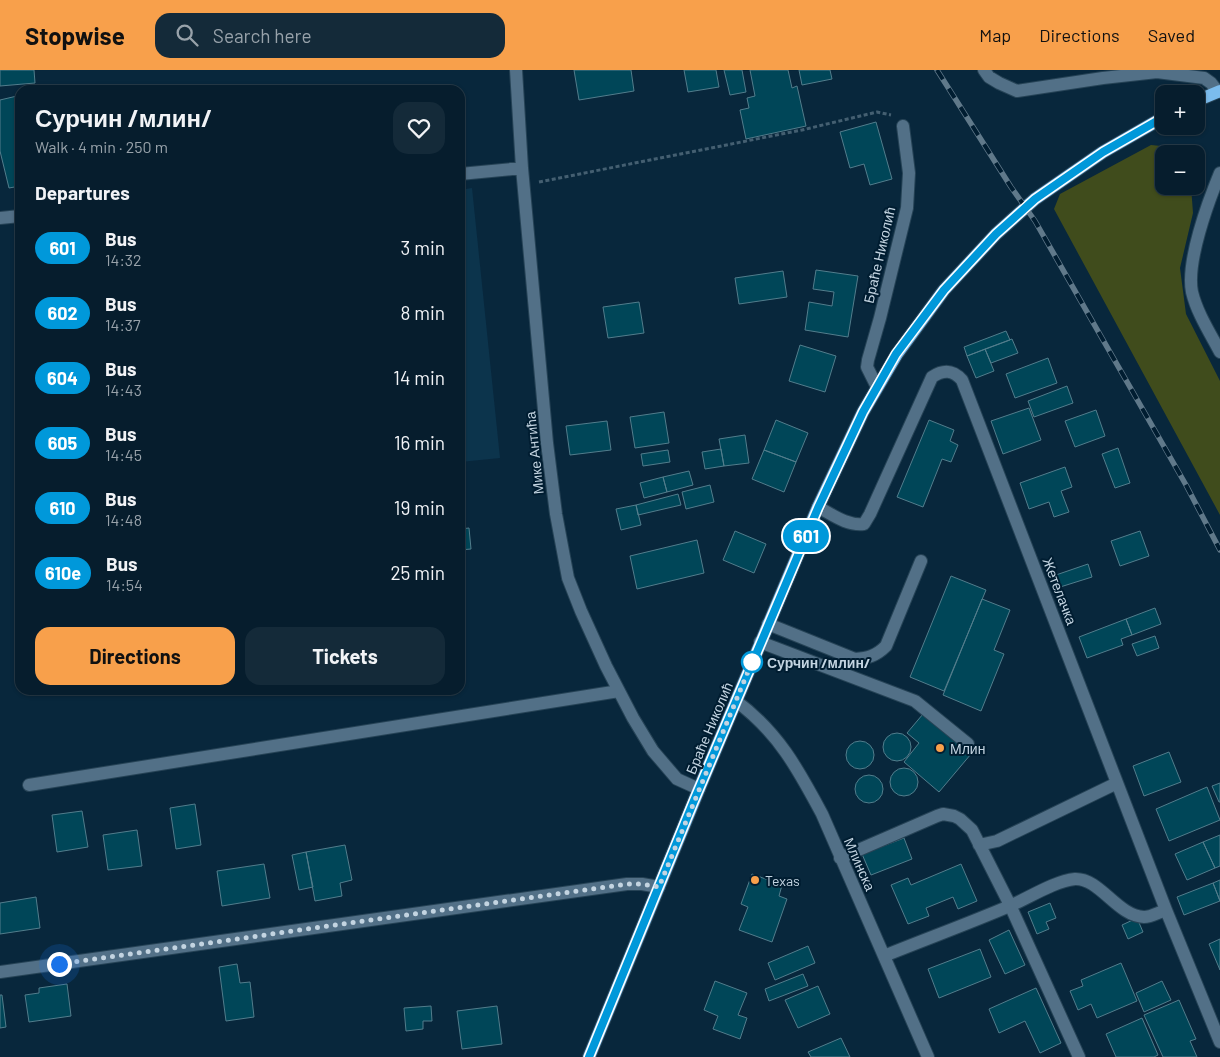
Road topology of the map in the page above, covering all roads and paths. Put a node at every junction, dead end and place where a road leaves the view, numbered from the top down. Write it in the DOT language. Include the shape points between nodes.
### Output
graph roads {
  1 [pos="516,70"];
  2 [pos="984,70"];
  3 [pos="1219,92"];
  4 [pos="1205,97"];
  5 [pos="1155,122"];
  6 [pos="903,126"];
  7 [pos="522,168"];
  8 [pos="1220,173"];
  9 [pos="465,174"];
  10 [pos="524,185"];
  11 [pos="15,216"];
  12 [pos="0,218"];
  13 [pos="1220,352"];
  14 [pos="877,387"];
  15 [pos="818,508"];
  16 [pos="921,561"];
  17 [pos="768,624"];
  18 [pos="760,642"];
  19 [pos="619,691"];
  20 [pos="736,701"];
  21 [pos="968,744"];
  22 [pos="1116,783"];
  23 [pos="29,785"];
  24 [pos="699,789"];
  25 [pos="979,845"];
  26 [pos="840,858"];
  27 [pos="659,887"];
  28 [pos="1010,905"];
  29 [pos="1166,910"];
  30 [pos="884,956"];
  31 [pos="0,972"];
  32 [pos="1220,1042"];
  33 [pos="589,1057"];
  34 [pos="928,1057"];
  35 [pos="1079,1057"];
  1 -- 7 [label="street, Мике Антића"];
  2 -- 3 [label="street" via="998,83 1017,91 1158,72 1204,78"];
  3 -- 4 [label="main road"];
  5 -- 14 [label="main road, Браће Николић" via="1061,180 996,234 944,290 896,354"];
  6 -- 10 [label="path" via="890,115 877,112"];
  6 -- 14 [label="street, Браће Николић" via="909,173 906,208 867,367"];
  7 -- 9 [label="street"];
  7 -- 10 [label="street, Мике Антића"];
  8 -- 13 [label="street" via="1195,250 1192,274 1196,304"];
  10 -- 19 [label="street, Мике Антића" via="548,443 562,548 568,578 581,612"];
  11 -- 12 [label="street"];
  14 -- 15 [label="main road, Браће Николић"];
  15 -- 17 [label="main road, Браће Николић"];
  15 -- 22 [label="street, Жетелачка" via="848,523 864,524 932,377 943,371 954,372 966,388"];
  16 -- 17 [label="street" via="886,646 878,654 855,659"];
  17 -- 18 [label="main road, Браће Николић"];
  18 -- 20 [label="main road, Браће Николић"];
  18 -- 21 [label="street" via="914,701"];
  19 -- 23 [label="street"];
  19 -- 24 [label="street, Мике Антића" via="653,751 677,779"];
  20 -- 24 [label="main road, Браће Николић"];
  20 -- 26 [label="street, Млинска" via="755,715 789,756 822,814"];
  22 -- 25 [label="street" via="997,841"];
  22 -- 29 [label="street, Жетелачка"];
  24 -- 27 [label="main road, Браће Николић"];
  25 -- 26 [label="street" via="972,830 960,819 943,814"];
  25 -- 28 [label="street"];
  26 -- 30 [label="street, Млинска"];
  27 -- 31 [label="street" via="627,884"];
  27 -- 33 [label="main road, Браће Николић"];
  28 -- 29 [label="street" via="1063,882 1084,879 1134,915 1150,916"];
  28 -- 30 [label="street"];
  28 -- 35 [label="street"];
  29 -- 32 [label="street, Жетелачка"];
  30 -- 34 [label="street, Млинска"];
}
